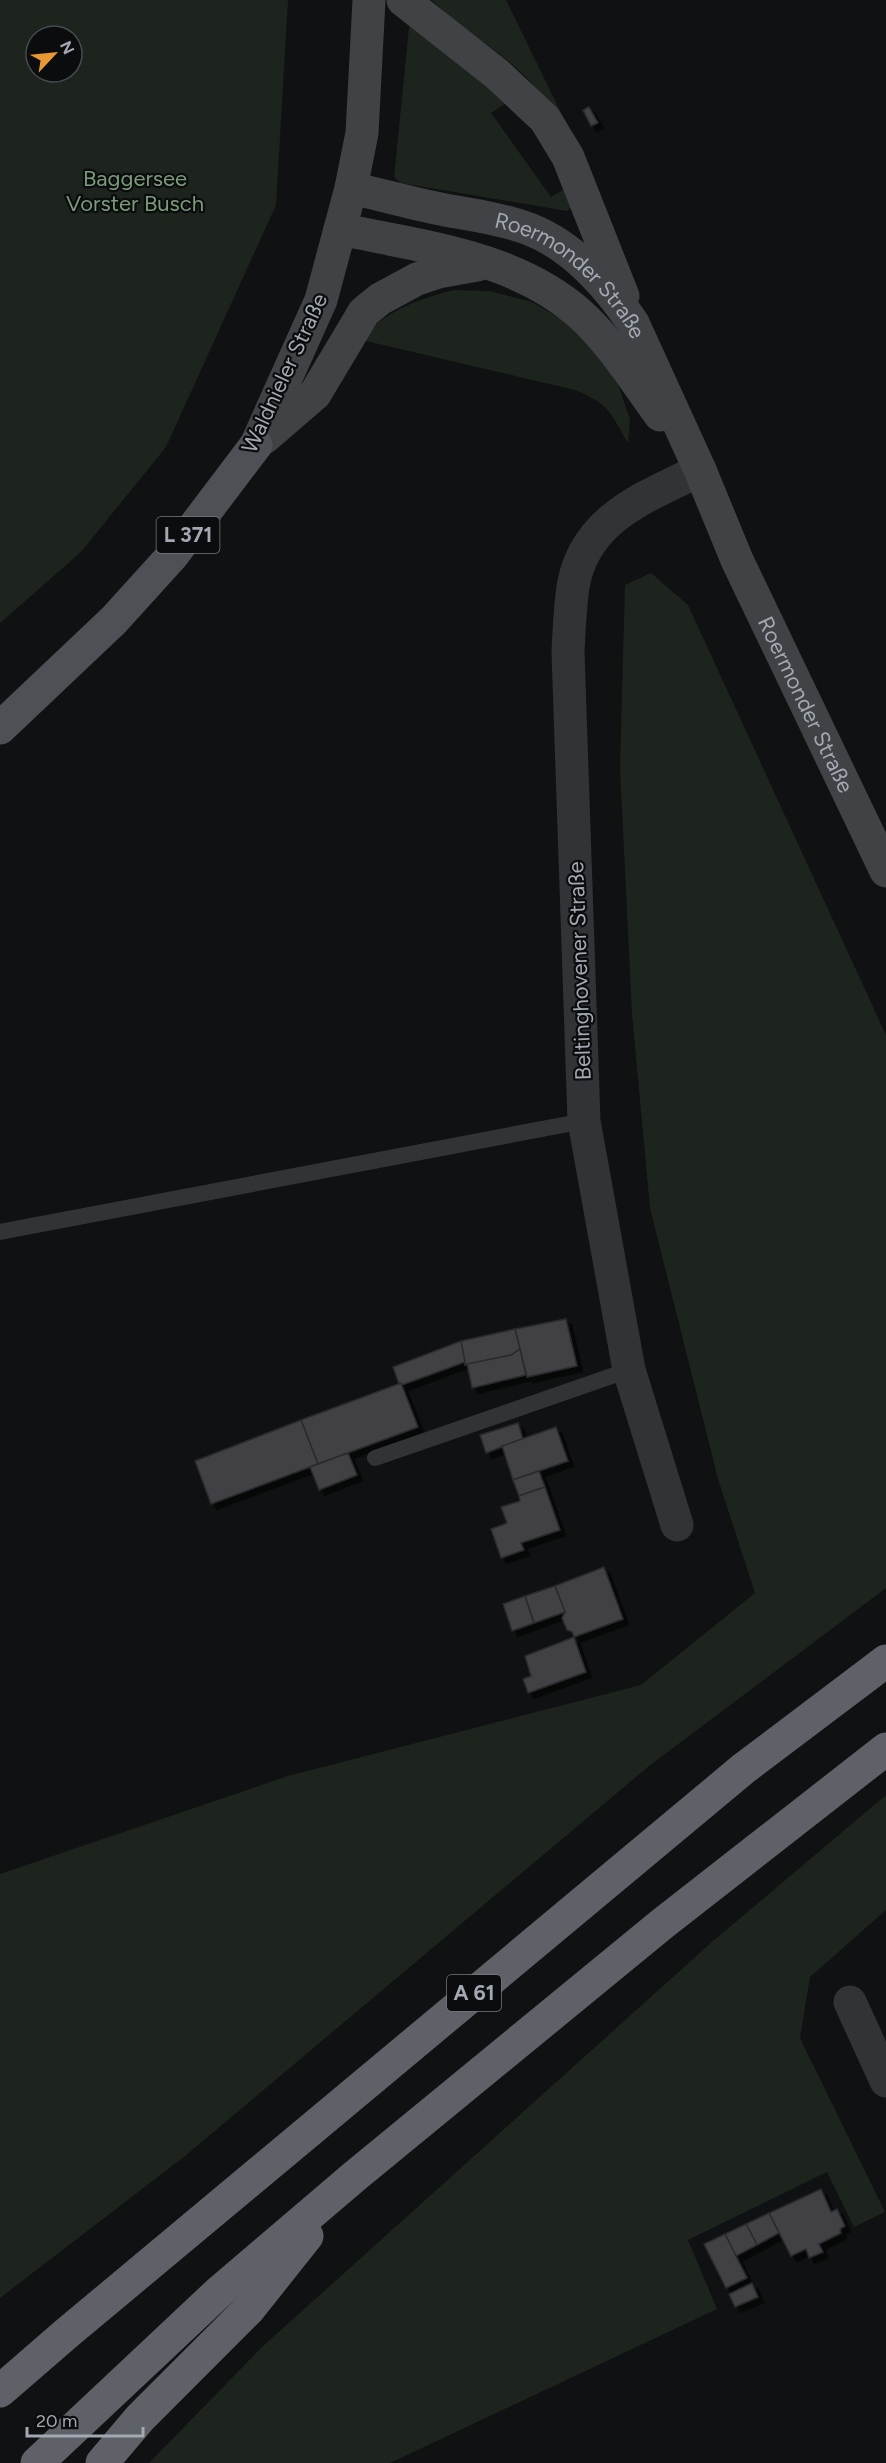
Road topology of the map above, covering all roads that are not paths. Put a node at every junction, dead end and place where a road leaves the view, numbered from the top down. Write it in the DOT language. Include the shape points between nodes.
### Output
graph roads {
  1 [pos="369,0"];
  2 [pos="403,0"];
  3 [pos="351,188"];
  4 [pos="340,229"];
  5 [pos="489,263"];
  6 [pos="633,323"];
  7 [pos="256,445"];
  8 [pos="700,470"];
  9 [pos="0,728"];
  10 [pos="886,871"];
  11 [pos="585,1121"];
  12 [pos="0,1232"];
  13 [pos="629,1370"];
  14 [pos="375,1458"];
  15 [pos="677,1525"];
  16 [pos="886,1661"];
  17 [pos="886,1749"];
  18 [pos="850,2002"];
  19 [pos="886,2081"];
  20 [pos="355,2176"];
  21 [pos="0,2391"];
  22 [pos="37,2463"];
  23 [pos="102,2463"];
  1 -- 3 [label="main road, Waldnieler Straße / L 371" via="362,132"];
  2 -- 6 [label="main road" via="497,74 545,119 568,158"];
  3 -- 4 [label="main road, Waldnieler Straße / L 371"];
  3 -- 6 [label="main road, Roermonder Straße" via="531,230 602,281"];
  4 -- 5 [label="main road, Roermonder Straße"];
  4 -- 7 [label="main road, Waldnieler Straße / L 371" via="321,300"];
  5 -- 7 [label="main road" via="438,272 380,299 364,312 315,394"];
  5 -- 8 [label="main road, Roermonder Straße" via="522,276 580,314 602,337"];
  6 -- 8 [label="main road, Roermonder Straße"];
  7 -- 9 [label="main road, Waldnieler Straße / L 371" via="172,556 114,620"];
  8 -- 10 [label="main road, Roermonder Straße" via="741,570"];
  8 -- 11 [label="street, Beltinghovener Straße" via="607,522 586,549 574,585 568,652"];
  11 -- 12 [label="lane"];
  11 -- 13 [label="street, Beltinghovener Straße"];
  13 -- 14 [label="lane"];
  13 -- 15 [label="street, Beltinghovener Straße"];
  16 -- 21 [label="highway, A 61" via="743,1768"];
  17 -- 20 [label="highway" via="653,1931"];
  18 -- 19 [label="street"];
  20 -- 22 [label="highway" via="219,2292"];
  20 -- 23 [label="highway" via="249,2309 140,2418"];
}
